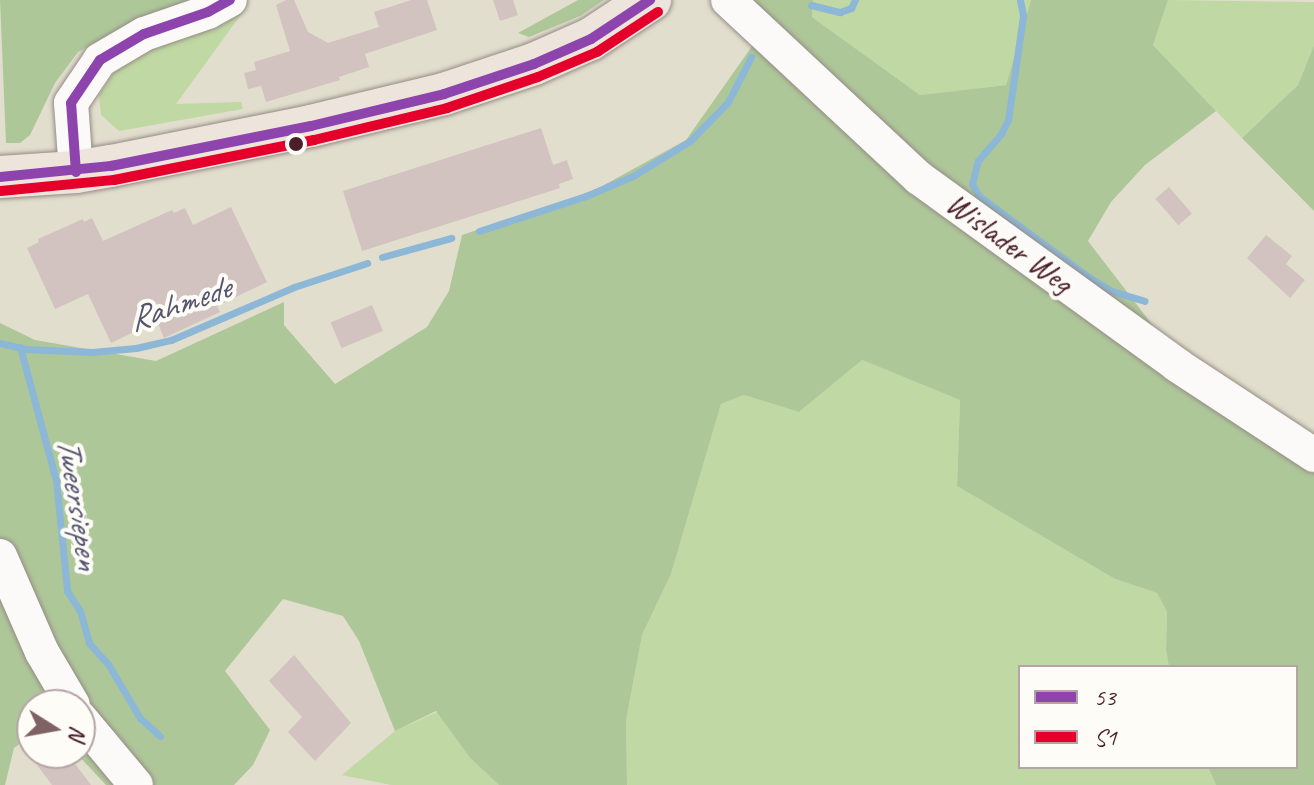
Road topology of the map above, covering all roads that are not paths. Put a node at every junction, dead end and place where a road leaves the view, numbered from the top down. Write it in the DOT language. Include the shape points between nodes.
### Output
graph roads {
  1 [pos="230,0"];
  2 [pos="650,0"];
  3 [pos="728,0"];
  4 [pos="76,172"];
  5 [pos="0,177"];
  6 [pos="1314,455"];
  7 [pos="0,556"];
  8 [pos="64,689"];
  9 [pos="96,737"];
  10 [pos="136,785"];
  1 -- 4 [label="street" via="144,34 100,60 71,103"];
  2 -- 4 [label="main road" via="591,39 444,94"];
  3 -- 6 [label="street, Wislader Weg" via="919,178 1177,365"];
  4 -- 5 [label="main road"];
  7 -- 8 [label="street"];
  9 -- 10 [label="street"];
}
